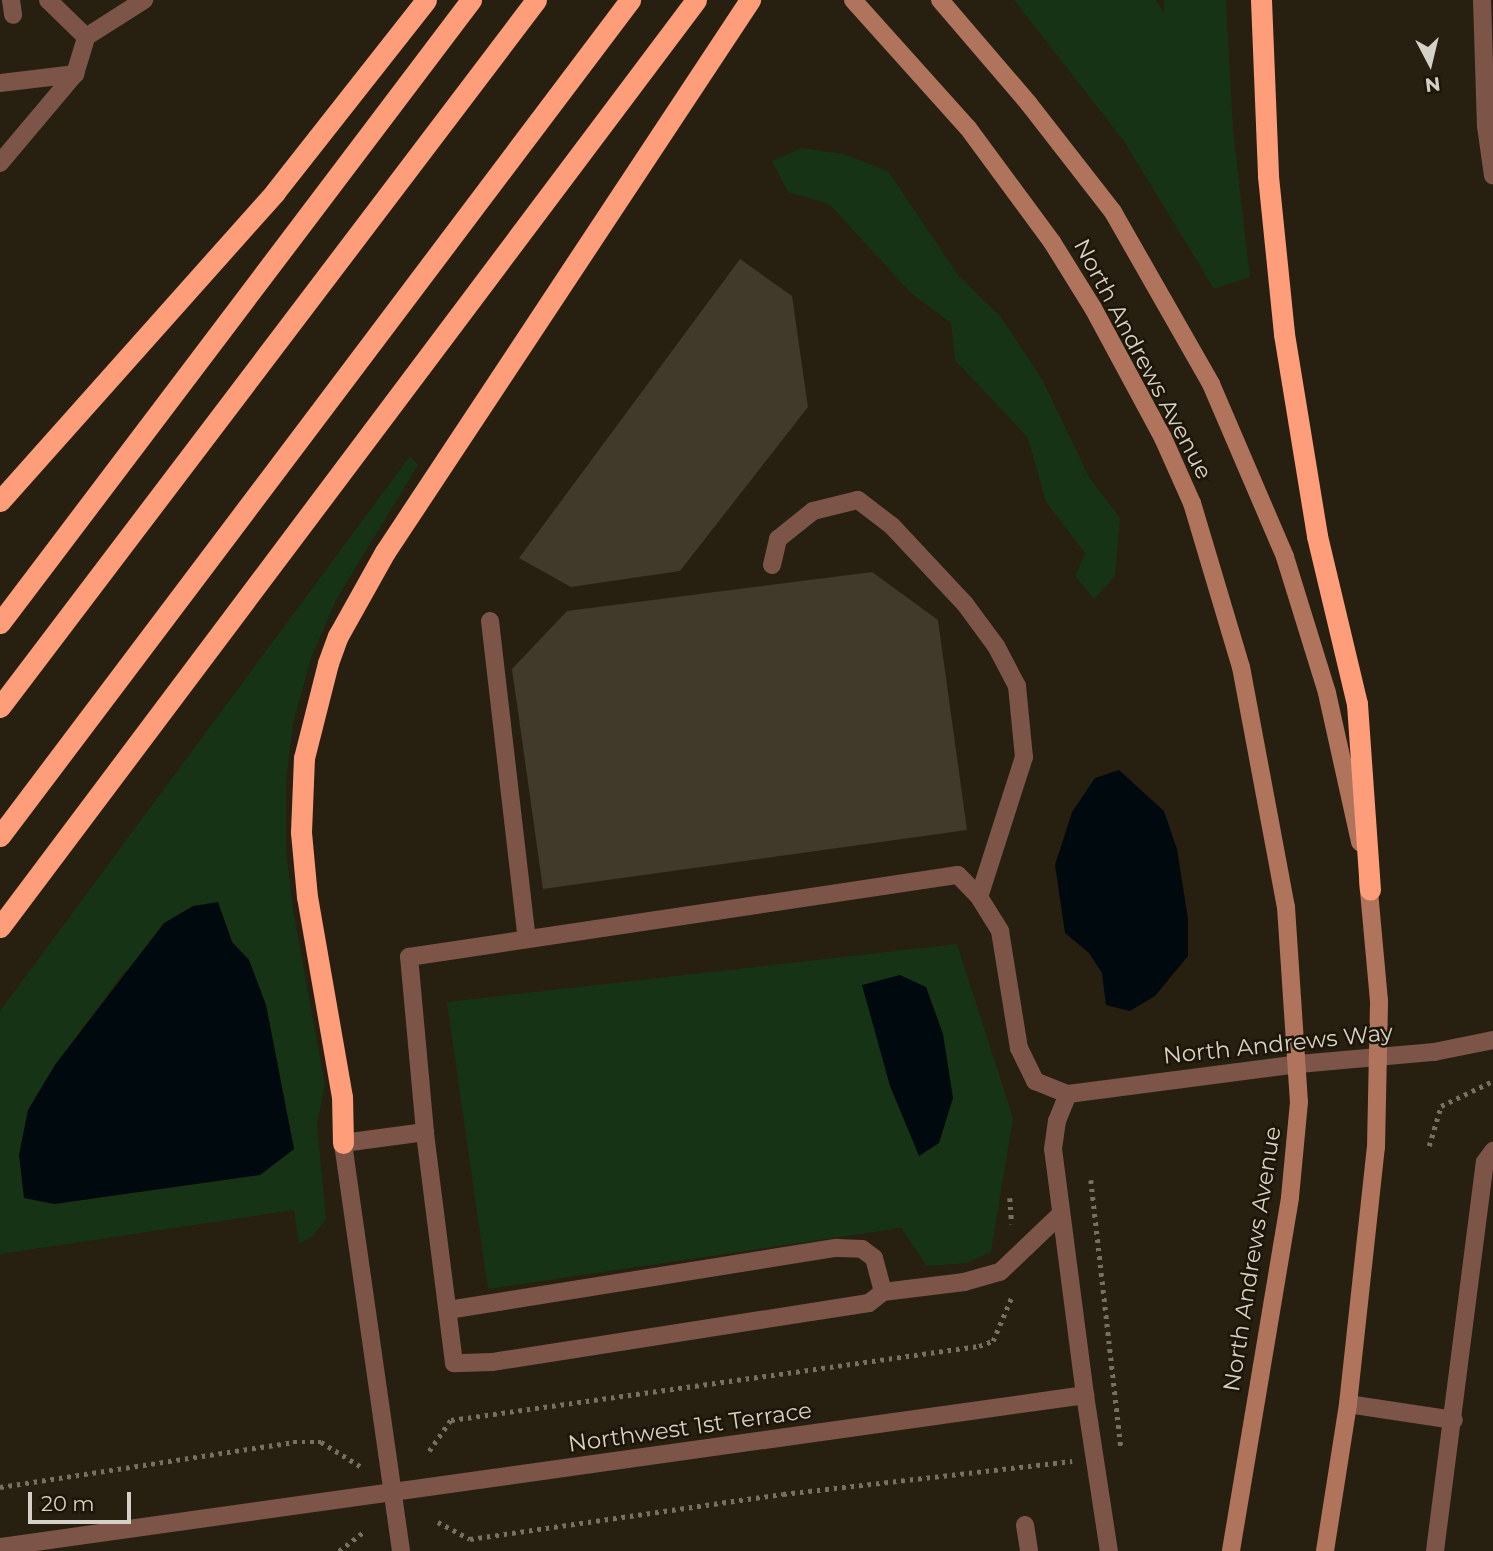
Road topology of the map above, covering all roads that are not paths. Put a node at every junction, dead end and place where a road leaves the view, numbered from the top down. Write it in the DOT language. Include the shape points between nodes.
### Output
graph roads {
  1 [pos="48,0"];
  2 [pos="144,0"];
  3 [pos="426,0"];
  4 [pos="471,0"];
  5 [pos="536,0"];
  6 [pos="630,0"];
  7 [pos="696,0"];
  8 [pos="750,0"];
  9 [pos="853,0"];
  10 [pos="940,0"];
  11 [pos="1261,0"];
  12 [pos="1482,0"];
  13 [pos="86,37"];
  14 [pos="75,74"];
  15 [pos="0,83"];
  16 [pos="1489,126"];
  17 [pos="0,163"];
  18 [pos="1493,176"];
  19 [pos="0,500"];
  20 [pos="772,565"];
  21 [pos="490,621"];
  22 [pos="0,623"];
  23 [pos="0,707"];
  24 [pos="0,836"];
  25 [pos="1370,890"];
  26 [pos="979,897"];
  27 [pos="0,927"];
  28 [pos="527,939"];
  29 [pos="1493,1040"];
  30 [pos="1380,1058"];
  31 [pos="1299,1063"];
  32 [pos="1068,1094"];
  33 [pos="425,1132"];
  34 [pos="343,1143"];
  35 [pos="1493,1152"];
  36 [pos="1061,1214"];
  37 [pos="883,1292"];
  38 [pos="448,1310"];
  39 [pos="1085,1395"];
  40 [pos="1348,1404"];
  41 [pos="1454,1420"];
  42 [pos="392,1494"];
  43 [pos="1025,1525"];
  44 [pos="0,1547"];
  45 [pos="401,1551"];
  46 [pos="1029,1551"];
  47 [pos="1109,1551"];
  48 [pos="1231,1551"];
  49 [pos="1325,1551"];
  50 [pos="1435,1551"];
  1 -- 13 [label="street"];
  2 -- 13 [label="street"];
  3 -- 19 [label="highway" via="275,192"];
  4 -- 22 [label="highway"];
  5 -- 23 [label="highway"];
  6 -- 24 [label="highway"];
  7 -- 27 [label="highway"];
  8 -- 34 [label="highway" via="385,552 328,663 304,758 301,832 307,897 342,1097"];
  9 -- 31 [label="main road, North Andrews Avenue" via="968,128 1052,242 1163,438 1192,503 1235,643 1261,755 1286,907"];
  10 -- 25 [label="main road, North Andrews Avenue" via="1038,114 1112,212 1211,384 1262,495 1306,621 1327,693"];
  11 -- 25 [label="highway" via="1268,176 1284,334 1317,536 1357,704"];
  12 -- 16 [label="street"];
  13 -- 14 [label="street"];
  14 -- 15 [label="street"];
  14 -- 17 [label="street"];
  16 -- 18 [label="street"];
  20 -- 26 [label="street" via="778,539 813,511 858,500 892,526 965,604 996,646 1017,686 1024,757"];
  21 -- 28 [label="street"];
  25 -- 30 [label="main road, North Andrews Avenue"];
  26 -- 28 [label="street" via="958,876"];
  26 -- 32 [label="street" via="1000,931 1019,1048 1034,1081"];
  28 -- 33 [label="street" via="409,957"];
  29 -- 30 [label="street, North Andrews Way"];
  30 -- 31 [label="street, North Andrews Way"];
  30 -- 40 [label="main road, North Andrews Avenue" via="1373,1198"];
  31 -- 32 [label="street, North Andrews Way"];
  31 -- 48 [label="main road, North Andrews Avenue" via="1290,1198"];
  32 -- 36 [label="street" via="1057,1121 1053,1149"];
  33 -- 34 [label="street"];
  33 -- 38 [label="street"];
  34 -- 42 [label="street"];
  35 -- 41 [label="street" via="1485,1162"];
  36 -- 37 [label="street" via="1000,1272 964,1282"];
  36 -- 39 [label="street"];
  37 -- 38 [label="street" via="874,1258 862,1249 837,1248"];
  37 -- 38 [label="street" via="869,1303 492,1362 454,1363"];
  39 -- 42 [label="street, Northwest 1st Terrace"];
  39 -- 47 [label="street"];
  40 -- 41 [label="street"];
  40 -- 49 [label="main road, North Andrews Avenue"];
  41 -- 50 [label="street"];
  42 -- 44 [label="street, Northwest 1st Terrace"];
  42 -- 45 [label="street"];
  43 -- 46 [label="street"];
}
